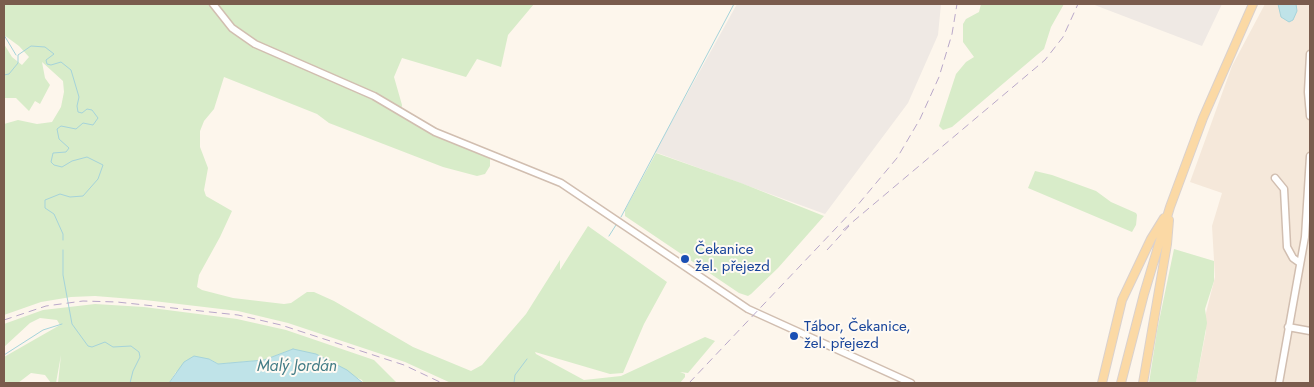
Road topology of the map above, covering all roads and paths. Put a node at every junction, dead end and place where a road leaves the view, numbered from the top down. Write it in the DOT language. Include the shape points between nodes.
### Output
graph roads {
  1 [pos="213,4"];
  2 [pos="1253,4"];
  3 [pos="1310,54"];
  4 [pos="1310,116"];
  5 [pos="1310,156"];
  6 [pos="1275,178"];
  7 [pos="1170,207"];
  8 [pos="1300,263"];
  9 [pos="1288,326"];
  10 [pos="1310,331"];
  11 [pos="911,383"];
  12 [pos="1102,383"];
  13 [pos="1121,383"];
  14 [pos="1143,383"];
  15 [pos="1279,383"];
  1 -- 11 [label="street" via="232,28 255,44 374,96 435,132 561,183 730,299"];
  2 -- 7 [label="main road" via="1209,103"];
  3 -- 4 [label="street"];
  5 -- 8 [label="street"];
  6 -- 8 [label="street" via="1284,189 1287,248"];
  7 -- 12 [label="main road" via="1126,290"];
  7 -- 13 [label="main road"];
  7 -- 14 [label="main road" via="1167,244"];
  8 -- 9 [label="street"];
  9 -- 10 [label="street"];
  9 -- 15 [label="street"];
}
